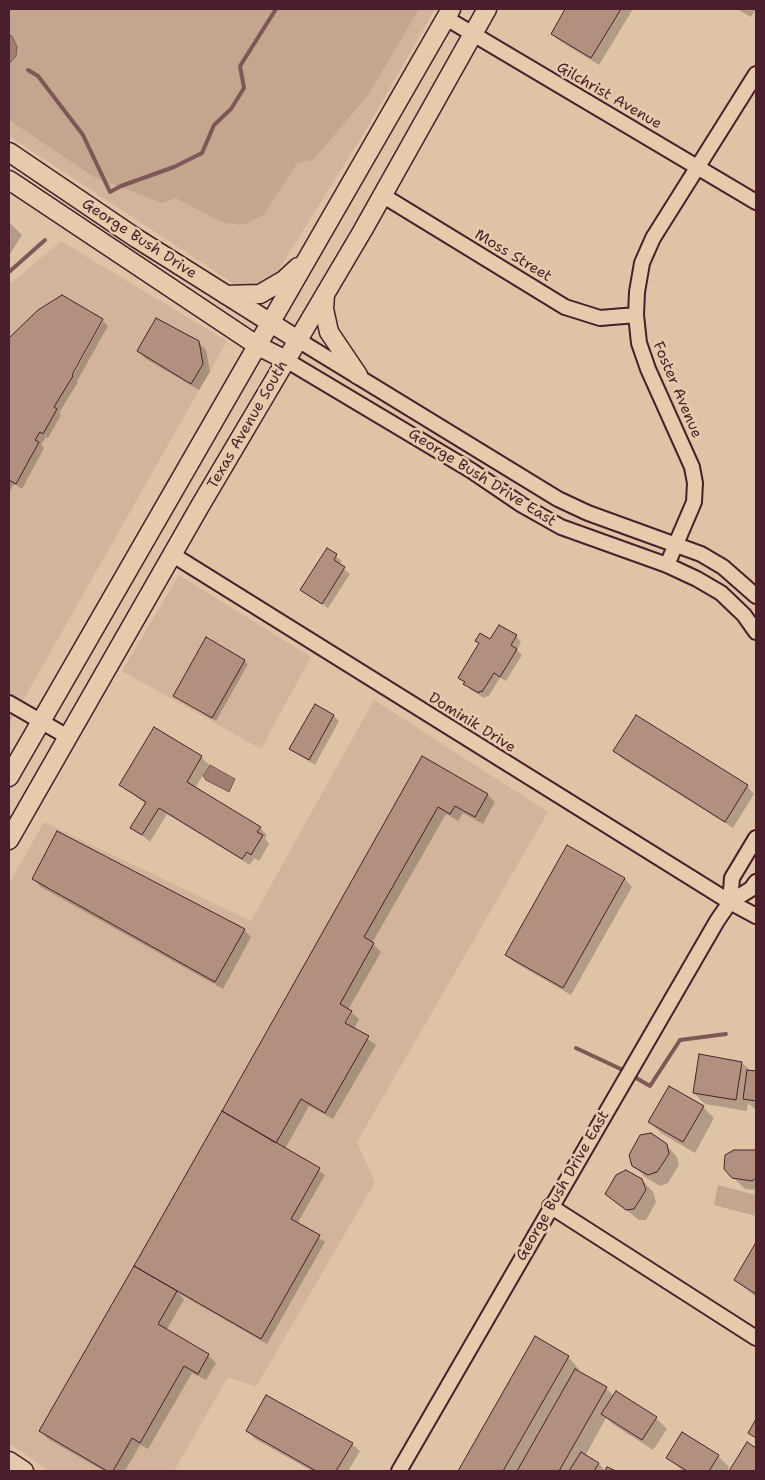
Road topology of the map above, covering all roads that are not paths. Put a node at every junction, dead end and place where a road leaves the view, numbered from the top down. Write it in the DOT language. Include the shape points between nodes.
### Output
graph roads {
  1 [pos="487,9"];
  2 [pos="449,13"];
  3 [pos="472,34"];
  4 [pos="756,74"];
  5 [pos="9,152"];
  6 [pos="697,166"];
  7 [pos="9,168"];
  8 [pos="9,180"];
  9 [pos="58,185"];
  10 [pos="382,195"];
  11 [pos="756,202"];
  12 [pos="306,260"];
  13 [pos="325,293"];
  14 [pos="225,295"];
  15 [pos="636,315"];
  16 [pos="270,324"];
  17 [pos="298,340"];
  18 [pos="258,346"];
  19 [pos="286,360"];
  20 [pos="358,375"];
  21 [pos="677,544"];
  22 [pos="173,555"];
  23 [pos="667,565"];
  24 [pos="756,596"];
  25 [pos="756,632"];
  26 [pos="9,703"];
  27 [pos="40,721"];
  28 [pos="68,737"];
  29 [pos="9,777"];
  30 [pos="756,838"];
  31 [pos="9,840"];
  32 [pos="756,882"];
  33 [pos="730,902"];
  34 [pos="756,916"];
  35 [pos="550,1206"];
  36 [pos="756,1338"];
  37 [pos="9,1461"];
  38 [pos="24,1471"];
  39 [pos="399,1471"];
  1 -- 3 [label="main road, Texas Avenue South"];
  2 -- 3 [label="street, Gilchrist Avenue"];
  2 -- 12 [label="main road, Texas Avenue South"];
  3 -- 6 [label="street, Gilchrist Avenue"];
  3 -- 10 [label="main road, Texas Avenue South"];
  4 -- 6 [label="street, Foster Avenue"];
  5 -- 9 [label="main road, George Bush Drive"];
  6 -- 11 [label="street, Gilchrist Avenue"];
  6 -- 15 [label="street, Foster Avenue" via="653,238 642,263"];
  7 -- 9 [label="main road" via="32,183"];
  8 -- 18 [label="main road, George Bush Drive"];
  9 -- 14 [label="main road, George Bush Drive"];
  10 -- 13 [label="main road, Texas Avenue South"];
  10 -- 15 [label="street, Moss Street" via="565,307 600,318"];
  12 -- 14 [label="main road" via="284,280 260,294"];
  12 -- 16 [label="main road, Texas Avenue South"];
  13 -- 17 [label="main road, Texas Avenue South"];
  13 -- 20 [label="main road" via="328,332"];
  14 -- 16 [label="main road, George Bush Drive"];
  15 -- 21 [label="street, Foster Avenue" via="639,342 648,369 692,467 695,483 694,502"];
  16 -- 17 [label="main road, George Bush Drive East"];
  16 -- 18 [label="main road, Texas Avenue South"];
  17 -- 19 [label="main road, Texas Avenue South"];
  17 -- 20 [label="street, George Bush Drive East"];
  18 -- 19 [label="main road, George Bush Drive East"];
  18 -- 27 [label="main road, Texas Avenue South"];
  19 -- 22 [label="main road, Texas Avenue South"];
  19 -- 23 [label="street, George Bush Drive East" via="560,526"];
  20 -- 21 [label="street, George Bush Drive East" via="558,499"];
  21 -- 23 [label="street, Foster Avenue"];
  21 -- 24 [label="street, George Bush Drive East" via="723,567"];
  22 -- 28 [label="main road, Texas Avenue South"];
  22 -- 33 [label="street, Dominik Drive"];
  23 -- 25 [label="street, George Bush Drive East" via="721,593"];
  26 -- 27 [label="street"];
  27 -- 28 [label="street"];
  27 -- 29 [label="main road, Texas Avenue South"];
  28 -- 31 [label="main road, Texas Avenue South"];
  30 -- 33 [label="street, George Bush Drive East" via="732,878"];
  32 -- 33 [label="street, George Bush Drive East"];
  33 -- 34 [label="street, Dominik Drive"];
  33 -- 35 [label="street, George Bush Drive East"];
  35 -- 36 [label="street"];
  35 -- 39 [label="street, George Bush Drive East"];
  37 -- 38 [label="main road"];
}
